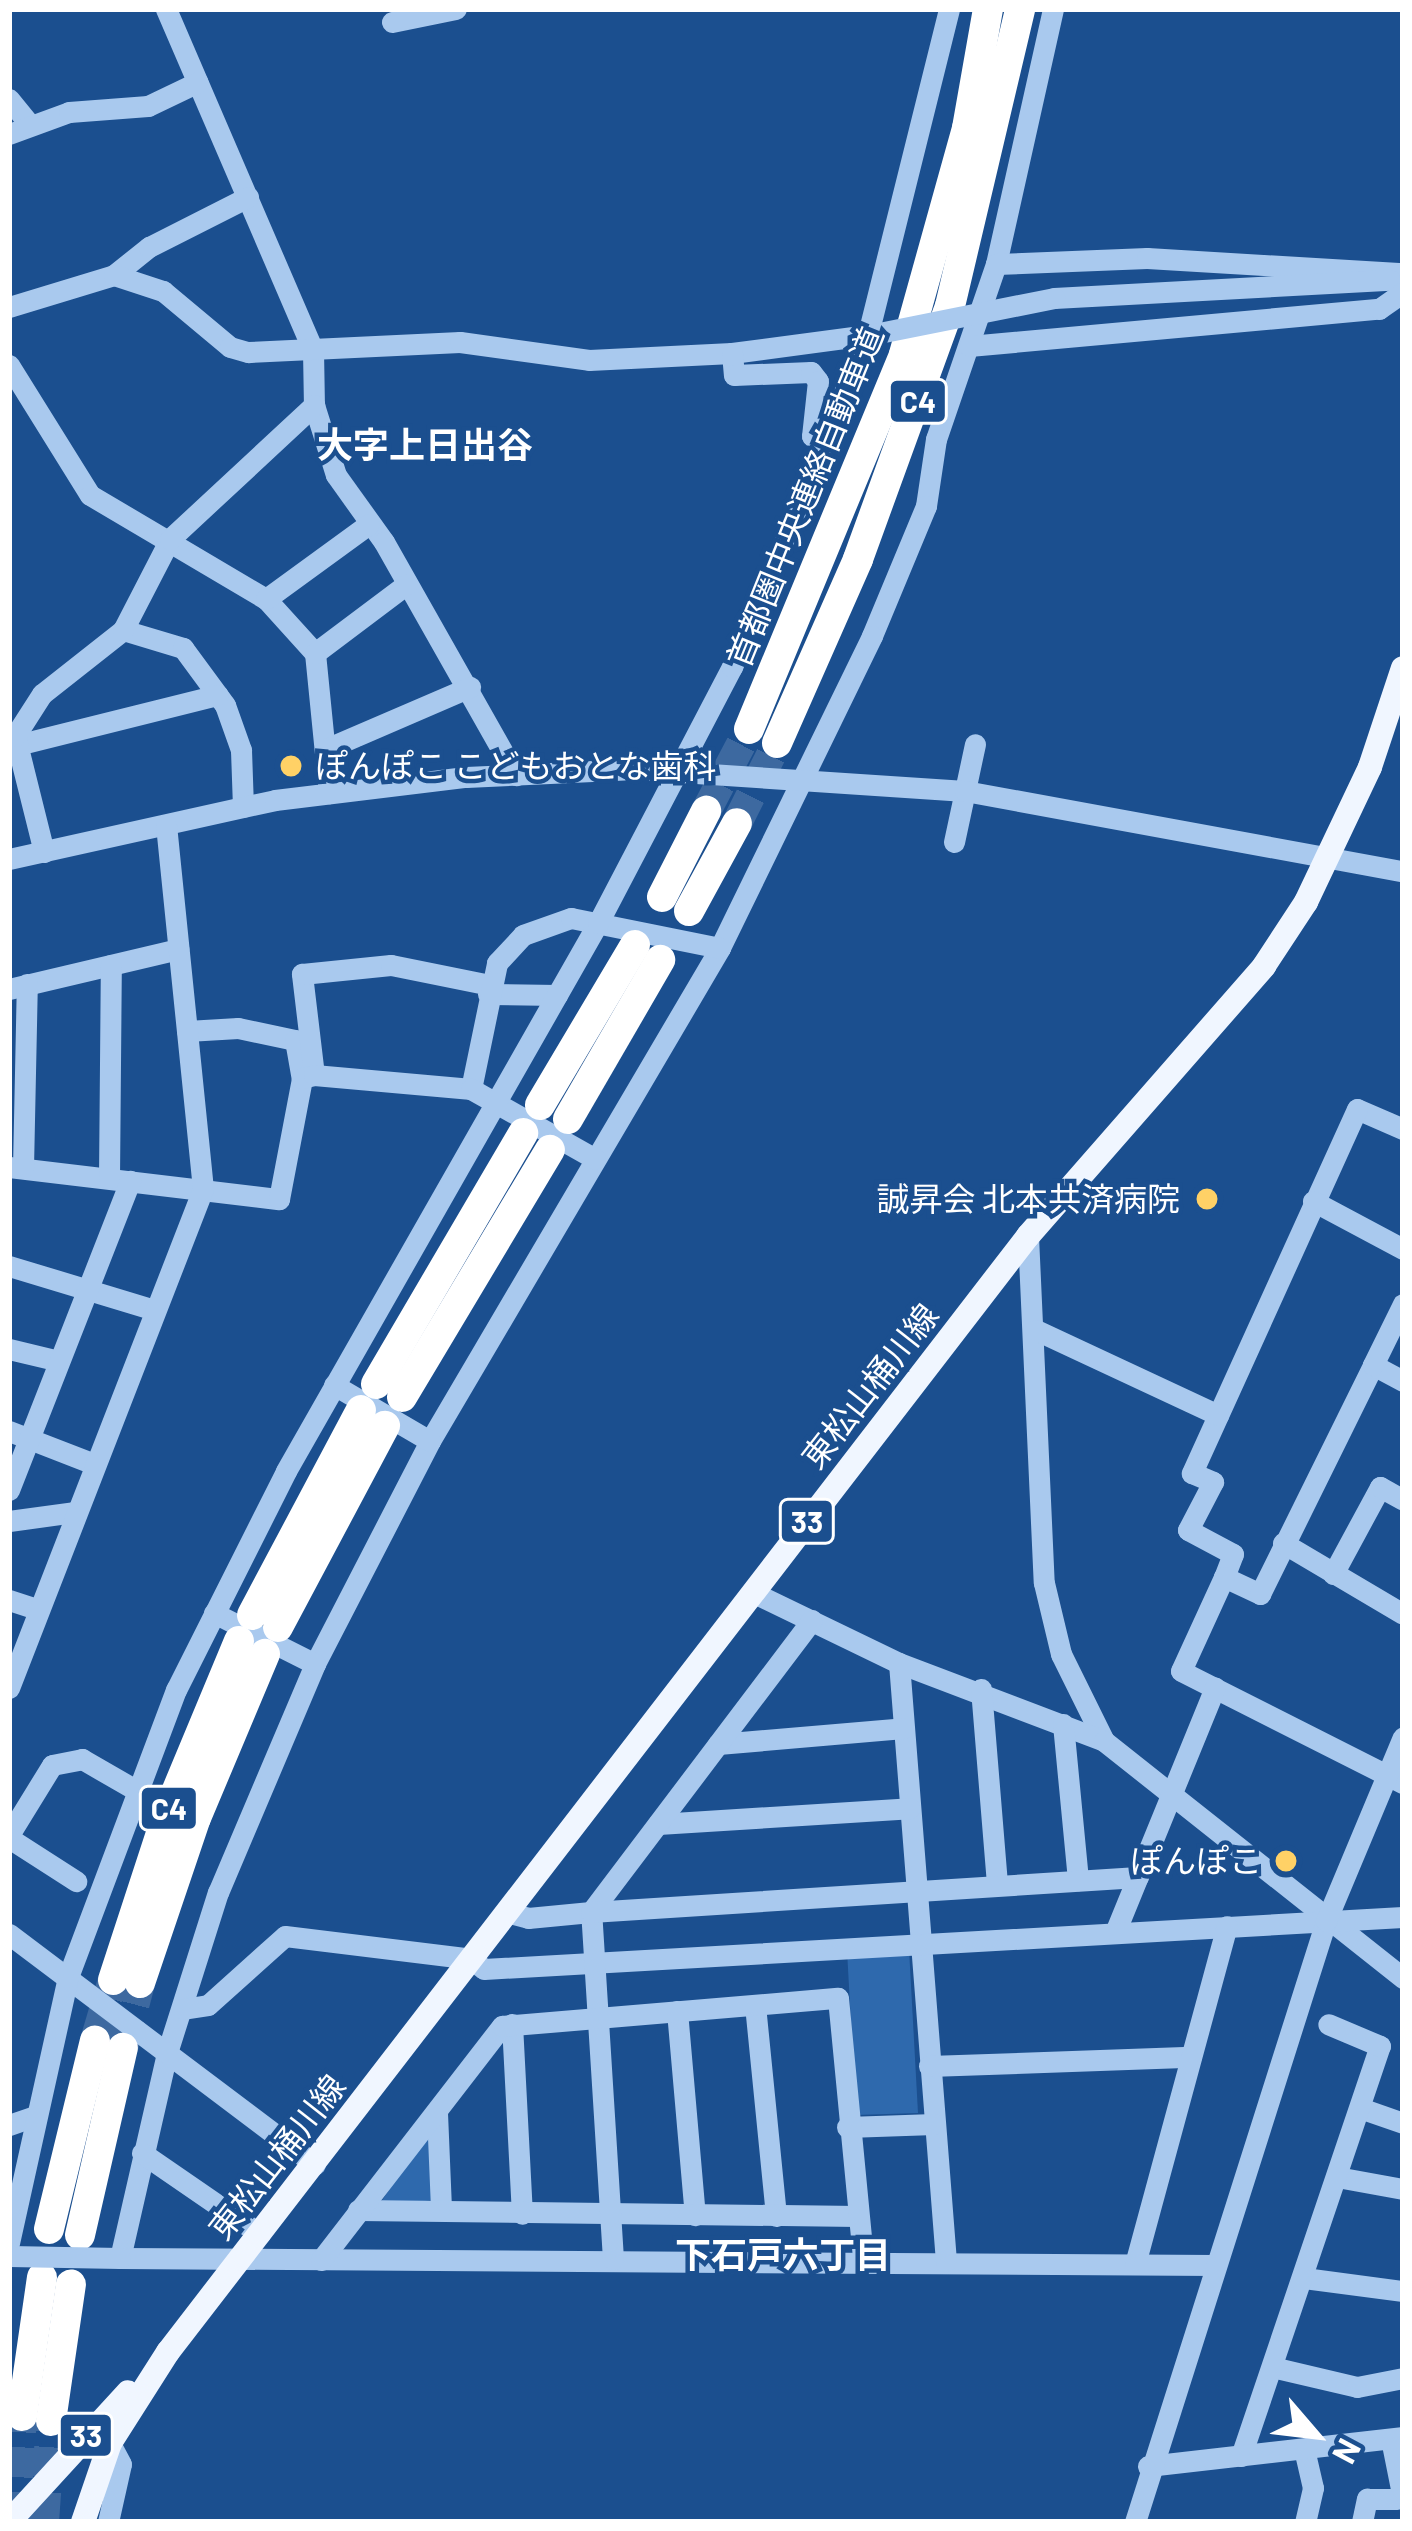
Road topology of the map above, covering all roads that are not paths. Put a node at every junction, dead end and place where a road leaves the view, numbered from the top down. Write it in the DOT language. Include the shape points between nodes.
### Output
graph roads {
  1 [pos="166,9"];
  2 [pos="456,9"];
  3 [pos="949,9"];
  4 [pos="1020,9"];
  5 [pos="1053,9"];
  6 [pos="392,22"];
  7 [pos="986,23"];
  8 [pos="198,82"];
  9 [pos="9,99"];
  10 [pos="19,130"];
  11 [pos="248,197"];
  12 [pos="996,264"];
  13 [pos="114,275"];
  14 [pos="1403,276"];
  15 [pos="1403,292"];
  16 [pos="9,307"];
  17 [pos="871,334"];
  18 [pos="969,346"];
  19 [pos="313,350"];
  20 [pos="732,353"];
  21 [pos="9,365"];
  22 [pos="314,405"];
  23 [pos="830,440"];
  24 [pos="369,524"];
  25 [pos="170,539"];
  26 [pos="407,584"];
  27 [pos="266,599"];
  28 [pos="123,631"];
  29 [pos="315,653"];
  30 [pos="1403,668"];
  31 [pos="470,687"];
  32 [pos="218,695"];
  33 [pos="1393,732"];
  34 [pos="975,743"];
  35 [pos="17,745"];
  36 [pos="326,749"];
  37 [pos="679,773"];
  38 [pos="516,775"];
  39 [pos="806,776"];
  40 [pos="965,791"];
  41 [pos="329,794"];
  42 [pos="243,807"];
  43 [pos="706,811"];
  44 [pos="736,823"];
  45 [pos="166,826"];
  46 [pos="955,842"];
  47 [pos="44,852"];
  48 [pos="1326,853"];
  49 [pos="9,859"];
  50 [pos="1403,871"];
  51 [pos="598,922"];
  52 [pos="720,948"];
  53 [pos="178,949"];
  54 [pos="647,953"];
  55 [pos="110,965"];
  56 [pos="18,986"];
  57 [pos="489,989"];
  58 [pos="557,994"];
  59 [pos="187,1031"];
  60 [pos="308,1077"];
  61 [pos="471,1089"];
  62 [pos="496,1103"];
  63 [pos="554,1112"];
  64 [pos="1403,1129"];
  65 [pos="523,1132"];
  66 [pos="550,1150"];
  67 [pos="595,1159"];
  68 [pos="16,1168"];
  69 [pos="119,1179"];
  70 [pos="203,1189"];
  71 [pos="1313,1201"];
  72 [pos="1028,1236"];
  73 [pos="1403,1249"];
  74 [pos="9,1266"];
  75 [pos="89,1285"];
  76 [pos="1403,1304"];
  77 [pos="154,1310"];
  78 [pos="1036,1330"];
  79 [pos="9,1349"];
  80 [pos="59,1361"];
  81 [pos="1373,1365"];
  82 [pos="1403,1381"];
  83 [pos="334,1385"];
  84 [pos="381,1404"];
  85 [pos="1218,1415"];
  86 [pos="19,1434"];
  87 [pos="430,1442"];
  88 [pos="94,1464"];
  89 [pos="9,1490"];
  90 [pos="1403,1500"];
  91 [pos="75,1512"];
  92 [pos="9,1521"];
  93 [pos="1283,1544"];
  94 [pos="1334,1574"];
  95 [pos="1224,1577"];
  96 [pos="752,1592"];
  97 [pos="9,1600"];
  98 [pos="37,1609"];
  99 [pos="214,1613"];
  100 [pos="1403,1615"];
  101 [pos="812,1620"];
  102 [pos="899,1663"];
  103 [pos="315,1664"];
  104 [pos="9,1688"];
  105 [pos="1215,1688"];
  106 [pos="981,1689"];
  107 [pos="1063,1724"];
  108 [pos="903,1728"];
  109 [pos="1403,1738"];
  110 [pos="1104,1742"];
  111 [pos="718,1744"];
  112 [pos="1395,1779"];
  113 [pos="134,1790"];
  114 [pos="1171,1796"];
  115 [pos="909,1808"];
  116 [pos="658,1823"];
  117 [pos="9,1836"];
  118 [pos="1138,1877"];
  119 [pos="1078,1880"];
  120 [pos="76,1881"];
  121 [pos="997,1884"];
  122 [pos="915,1888"];
  123 [pos="506,1912"];
  124 [pos="591,1912"];
  125 [pos="1403,1916"];
  126 [pos="1326,1922"];
  127 [pos="1227,1926"];
  128 [pos="1117,1930"];
  129 [pos="9,1934"];
  130 [pos="918,1939"];
  131 [pos="471,1959"];
  132 [pos="589,1963"];
  133 [pos="68,1977"];
  134 [pos="1403,1978"];
  135 [pos="126,1982"];
  136 [pos="755,2005"];
  137 [pos="183,2009"];
  138 [pos="677,2012"];
  139 [pos="595,2018"];
  140 [pos="512,2024"];
  141 [pos="1328,2024"];
  142 [pos="167,2053"];
  143 [pos="1191,2057"];
  144 [pos="929,2066"];
  145 [pos="1360,2108"];
  146 [pos="437,2113"];
  147 [pos="32,2117"];
  148 [pos="1403,2122"];
  149 [pos="934,2123"];
  150 [pos="9,2125"];
  151 [pos="848,2127"];
  152 [pos="142,2153"];
  153 [pos="315,2165"];
  154 [pos="1337,2176"];
  155 [pos="1403,2189"];
  156 [pos="14,2195"];
  157 [pos="358,2210"];
  158 [pos="441,2210"];
  159 [pos="522,2214"];
  160 [pos="611,2215"];
  161 [pos="694,2215"];
  162 [pos="776,2216"];
  163 [pos="858,2216"];
  164 [pos="49,2229"];
  165 [pos="260,2234"];
  166 [pos="80,2235"];
  167 [pos="9,2242"];
  168 [pos="9,2256"];
  169 [pos="120,2258"];
  170 [pos="613,2259"];
  171 [pos="321,2260"];
  172 [pos="862,2260"];
  173 [pos="238,2261"];
  174 [pos="946,2261"];
  175 [pos="1136,2264"];
  176 [pos="1215,2265"];
  177 [pos="1304,2278"];
  178 [pos="57,2281"];
  179 [pos="1403,2291"];
  180 [pos="168,2352"];
  181 [pos="1273,2366"];
  182 [pos="1403,2378"];
  183 [pos="37,2419"];
  184 [pos="1397,2438"];
  185 [pos="110,2444"];
  186 [pos="1304,2449"];
  187 [pos="1241,2456"];
  188 [pos="1148,2466"];
  189 [pos="1400,2499"];
  190 [pos="9,2522"];
  191 [pos="83,2522"];
  192 [pos="108,2522"];
  193 [pos="1135,2522"];
  194 [pos="1305,2522"];
  195 [pos="1362,2522"];
  1 -- 8 [label="street"];
  2 -- 6 [label="street"];
  3 -- 17 [label="street"];
  4 -- 7 [label="highway, 首都圏中央連絡自動車道 / C4" via="977,217 920,396 763,736 904,354 968,128"];
  5 -- 12 [label="street"];
  8 -- 10 [label="street" via="148,106 69,112"];
  8 -- 11 [label="street"];
  9 -- 10 [label="street"];
  11 -- 13 [label="street" via="149,247"];
  11 -- 19 [label="street"];
  12 -- 14 [label="street" via="1147,258"];
  12 -- 18 [label="street"];
  13 -- 16 [label="street"];
  13 -- 19 [label="street" via="163,291 230,346"];
  14 -- 17 [label="street, bridge" via="1054,298"];
  15 -- 18 [label="street" via="1379,309"];
  17 -- 20 [label="street"];
  17 -- 23 [label="street"];
  18 -- 39 [label="street" via="937,439 926,506"];
  19 -- 20 [label="street" via="460,342 589,360"];
  19 -- 22 [label="street"];
  20 -- 23 [label="street" via="734,375 811,372 818,381 812,436"];
  21 -- 25 [label="street" via="90,495"];
  22 -- 24 [label="street" via="336,475"];
  22 -- 25 [label="street"];
  23 -- 37 [label="street"];
  24 -- 26 [label="street"];
  24 -- 27 [label="street"];
  25 -- 27 [label="street"];
  25 -- 28 [label="street"];
  26 -- 29 [label="street"];
  26 -- 31 [label="street"];
  27 -- 29 [label="street"];
  28 -- 32 [label="street" via="183,648"];
  28 -- 35 [label="street" via="42,694"];
  29 -- 36 [label="street"];
  30 -- 33 [label="main road, 東松山桶川線 / 33"];
  31 -- 36 [label="street"];
  31 -- 38 [label="street"];
  32 -- 35 [label="street"];
  32 -- 42 [label="street" via="241,750"];
  33 -- 48 [label="main road, 東松山桶川線 / 33"];
  34 -- 40 [label="street"];
  35 -- 47 [label="street"];
  36 -- 41 [label="street"];
  37 -- 38 [label="street"];
  37 -- 39 [label="street"];
  37 -- 51 [label="street"];
  38 -- 41 [label="street"];
  39 -- 40 [label="street"];
  39 -- 52 [label="street"];
  40 -- 46 [label="street"];
  40 -- 48 [label="street"];
  41 -- 42 [label="street"];
  42 -- 45 [label="street"];
  43 -- 44 [label="highway" via="675,904"];
  45 -- 47 [label="street"];
  45 -- 53 [label="street"];
  47 -- 49 [label="street"];
  48 -- 50 [label="street"];
  48 -- 72 [label="main road, 東松山桶川線 / 33" via="1264,966"];
  51 -- 52 [label="street"];
  51 -- 57 [label="street" via="555,920 523,935 507,947"];
  51 -- 58 [label="street"];
  52 -- 67 [label="street"];
  53 -- 55 [label="street"];
  53 -- 59 [label="street"];
  54 -- 63 [label="highway"];
  55 -- 56 [label="street"];
  55 -- 69 [label="street"];
  56 -- 68 [label="street"];
  57 -- 58 [label="street"];
  57 -- 60 [label="street" via="392,964 302,974"];
  57 -- 61 [label="street"];
  58 -- 62 [label="street"];
  59 -- 60 [label="street" via="238,1028 295,1040"];
  59 -- 70 [label="street"];
  60 -- 61 [label="street"];
  60 -- 70 [label="street" via="279,1198"];
  61 -- 62 [label="street"];
  62 -- 67 [label="street"];
  62 -- 83 [label="street"];
  64 -- 71 [label="street" via="1357,1109"];
  65 -- 84 [label="highway, C4"];
  66 -- 84 [label="highway, C4"];
  67 -- 87 [label="street"];
  68 -- 69 [label="street"];
  69 -- 70 [label="street"];
  69 -- 75 [label="street"];
  70 -- 77 [label="street"];
  71 -- 73 [label="street"];
  71 -- 85 [label="street"];
  72 -- 78 [label="street"];
  72 -- 96 [label="main road, 東松山桶川線 / 33"];
  74 -- 75 [label="street"];
  75 -- 77 [label="street"];
  75 -- 80 [label="street"];
  76 -- 81 [label="street"];
  77 -- 88 [label="street"];
  78 -- 85 [label="street"];
  78 -- 110 [label="street" via="1044,1583 1060,1654"];
  79 -- 80 [label="street"];
  80 -- 86 [label="street"];
  81 -- 82 [label="street"];
  81 -- 93 [label="street"];
  83 -- 87 [label="street"];
  83 -- 99 [label="street"];
  84 -- 135 [label="highway, C4" via="259,1634 196,1819"];
  85 -- 95 [label="street" via="1192,1473 1213,1482 1188,1530 1233,1554"];
  86 -- 88 [label="street"];
  86 -- 89 [label="street"];
  87 -- 103 [label="street"];
  88 -- 91 [label="street"];
  90 -- 94 [label="street" via="1381,1487"];
  91 -- 92 [label="street"];
  91 -- 98 [label="street"];
  93 -- 94 [label="street"];
  93 -- 95 [label="street" via="1260,1594"];
  94 -- 100 [label="street"];
  95 -- 105 [label="street" via="1181,1671"];
  96 -- 101 [label="street"];
  96 -- 123 [label="main road, 東松山桶川線 / 33"];
  97 -- 98 [label="street"];
  98 -- 104 [label="street"];
  99 -- 103 [label="street"];
  99 -- 113 [label="street"];
  101 -- 102 [label="street"];
  101 -- 111 [label="street"];
  102 -- 106 [label="street"];
  102 -- 108 [label="street"];
  103 -- 137 [label="street" via="218,1892"];
  105 -- 112 [label="street"];
  105 -- 114 [label="street"];
  106 -- 107 [label="street"];
  106 -- 121 [label="street"];
  107 -- 110 [label="street"];
  107 -- 119 [label="street"];
  108 -- 111 [label="street"];
  108 -- 115 [label="street"];
  109 -- 112 [label="street"];
  110 -- 114 [label="street"];
  111 -- 116 [label="street"];
  112 -- 126 [label="street"];
  113 -- 117 [label="street" via="82,1759 52,1765"];
  113 -- 133 [label="street"];
  114 -- 118 [label="street"];
  114 -- 126 [label="street"];
  115 -- 116 [label="street"];
  115 -- 122 [label="street"];
  116 -- 124 [label="street"];
  117 -- 120 [label="street"];
  118 -- 119 [label="street"];
  118 -- 128 [label="street"];
  119 -- 121 [label="street"];
  121 -- 122 [label="street"];
  122 -- 124 [label="street"];
  122 -- 130 [label="street"];
  123 -- 124 [label="street"];
  123 -- 131 [label="main road, 東松山桶川線 / 33"];
  124 -- 132 [label="street"];
  125 -- 126 [label="street"];
  126 -- 127 [label="street"];
  126 -- 134 [label="street"];
  126 -- 176 [label="street"];
  127 -- 128 [label="street"];
  127 -- 143 [label="street"];
  128 -- 130 [label="street"];
  129 -- 133 [label="street"];
  130 -- 132 [label="street"];
  130 -- 144 [label="street"];
  131 -- 132 [label="street" via="484,1969"];
  131 -- 137 [label="street" via="284,1936 208,2005"];
  131 -- 153 [label="main road, 東松山桶川線 / 33"];
  132 -- 139 [label="street"];
  133 -- 142 [label="street"];
  133 -- 147 [label="street"];
  136 -- 138 [label="street"];
  136 -- 151 [label="street" via="838,1998"];
  136 -- 162 [label="street"];
  137 -- 142 [label="street"];
  138 -- 139 [label="street"];
  138 -- 161 [label="street"];
  139 -- 140 [label="street"];
  139 -- 160 [label="street"];
  140 -- 146 [label="street" via="502,2026"];
  140 -- 159 [label="street"];
  141 -- 145 [label="street" via="1380,2046"];
  142 -- 152 [label="street"];
  142 -- 153 [label="street"];
  143 -- 144 [label="street"];
  143 -- 175 [label="street"];
  144 -- 149 [label="street"];
  145 -- 148 [label="street"];
  145 -- 154 [label="street"];
  146 -- 157 [label="street"];
  146 -- 158 [label="street"];
  147 -- 150 [label="street"];
  147 -- 156 [label="street"];
  149 -- 151 [label="street"];
  149 -- 174 [label="street"];
  151 -- 163 [label="street"];
  152 -- 165 [label="street"];
  152 -- 169 [label="street"];
  153 -- 165 [label="main road, 東松山桶川線 / 33"];
  154 -- 155 [label="street"];
  154 -- 177 [label="street"];
  156 -- 167 [label="street"];
  157 -- 158 [label="street"];
  157 -- 171 [label="street"];
  158 -- 159 [label="street"];
  159 -- 160 [label="street"];
  160 -- 161 [label="street"];
  160 -- 170 [label="street"];
  161 -- 162 [label="street"];
  162 -- 163 [label="street"];
  163 -- 172 [label="street"];
  164 -- 166 [label="highway" via="109,2044"];
  165 -- 173 [label="main road, 東松山桶川線 / 33"];
  168 -- 169 [label="street, bridge"];
  169 -- 173 [label="street"];
  170 -- 171 [label="street"];
  170 -- 172 [label="street"];
  171 -- 173 [label="street"];
  172 -- 174 [label="street"];
  173 -- 180 [label="main road, 東松山桶川線 / 33"];
  174 -- 175 [label="street"];
  175 -- 176 [label="street"];
  176 -- 188 [label="street"];
  177 -- 179 [label="street"];
  177 -- 181 [label="street"];
  178 -- 183 [label="highway"];
  180 -- 185 [label="main road, 東松山桶川線 / 33"];
  180 -- 190 [label="main road, 東松山桶川線 / 33"];
  181 -- 182 [label="street" via="1357,2387"];
  181 -- 187 [label="street"];
  184 -- 186 [label="street"];
  184 -- 189 [label="street"];
  185 -- 191 [label="main road, 東松山桶川線 / 33"];
  185 -- 192 [label="street, 33" via="121,2464"];
  186 -- 187 [label="street"];
  186 -- 194 [label="street" via="1312,2488"];
  187 -- 188 [label="street"];
  188 -- 193 [label="street"];
  189 -- 195 [label="street" via="1367,2499"];
}
